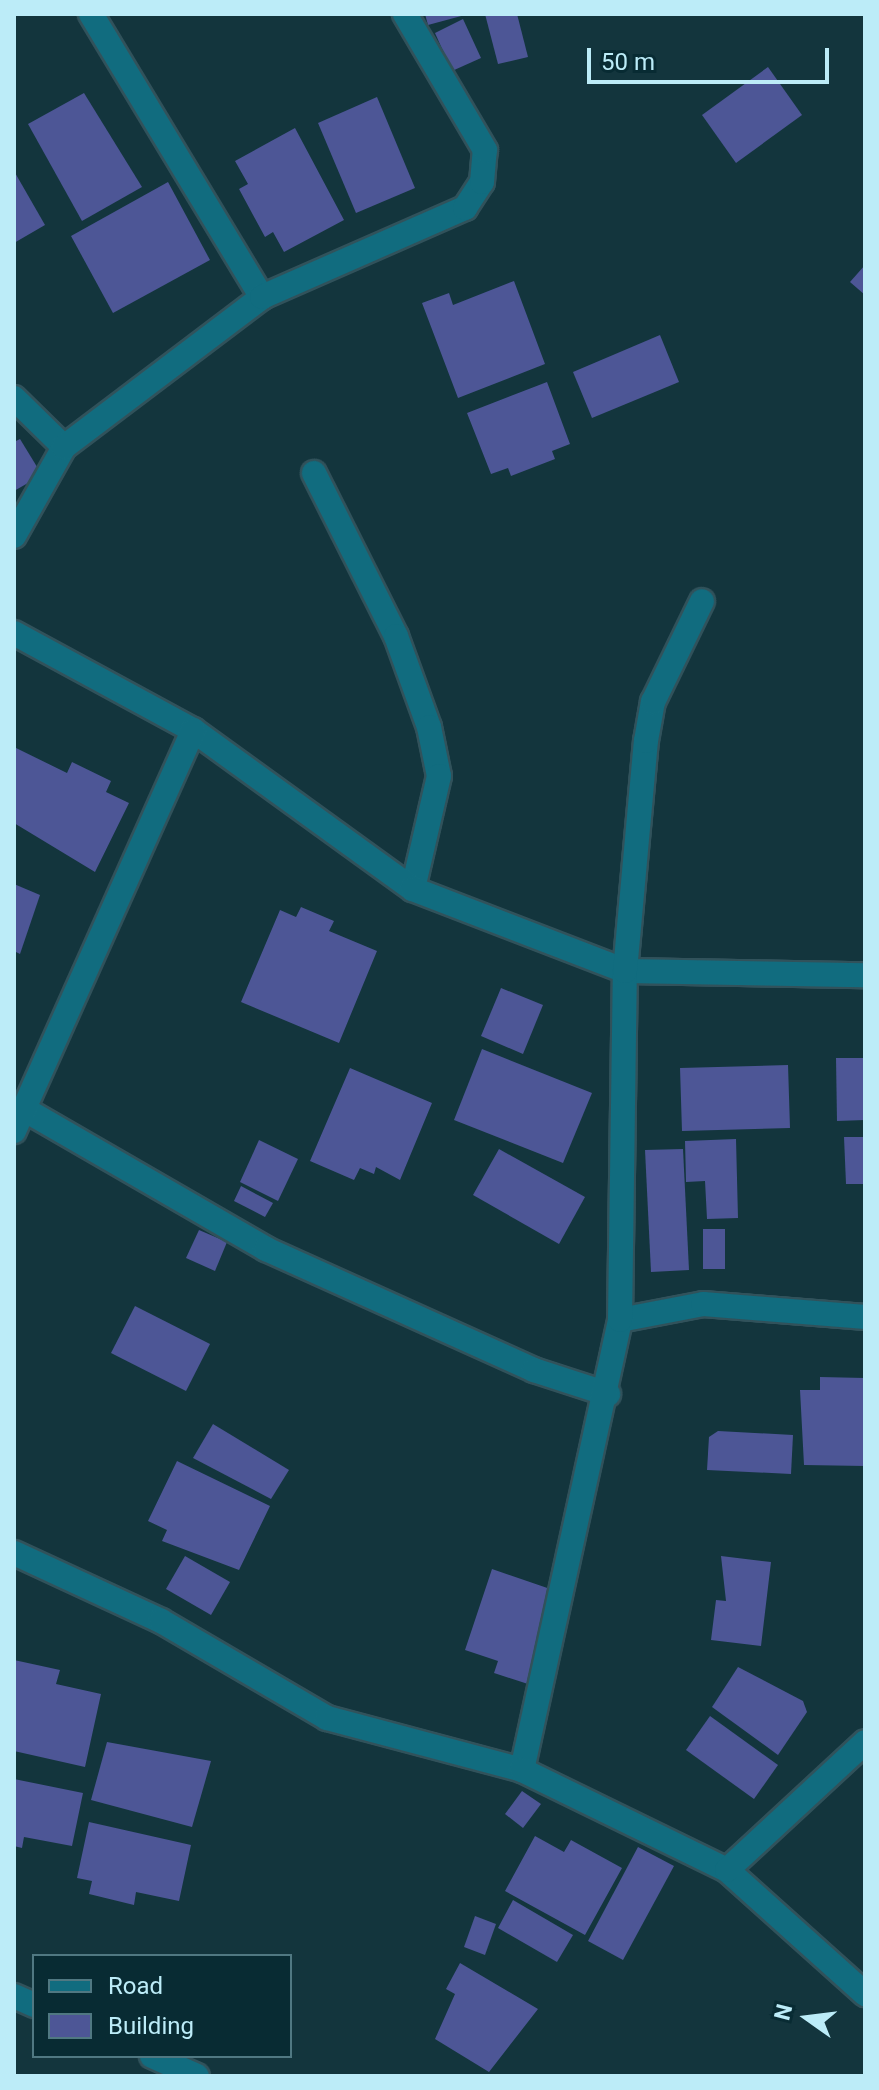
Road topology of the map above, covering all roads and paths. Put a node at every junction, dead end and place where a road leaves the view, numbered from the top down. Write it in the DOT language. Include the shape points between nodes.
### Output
graph roads {
  1 [pos="91,14"];
  2 [pos="405,14"];
  3 [pos="262,297"];
  4 [pos="14,398"];
  5 [pos="64,447"];
  6 [pos="314,473"];
  7 [pos="14,536"];
  8 [pos="702,601"];
  9 [pos="14,633"];
  10 [pos="193,730"];
  11 [pos="413,889"];
  12 [pos="625,971"];
  13 [pos="865,975"];
  14 [pos="22,1108"];
  15 [pos="14,1131"];
  16 [pos="865,1317"];
  17 [pos="620,1320"];
  18 [pos="608,1394"];
  19 [pos="14,1553"];
  20 [pos="865,1742"];
  21 [pos="522,1770"];
  22 [pos="727,1870"];
  23 [pos="865,1994"];
  24 [pos="156,2058"];
  25 [pos="197,2076"];
  1 -- 3 [label="street"];
  2 -- 3 [label="street" via="485,150 482,182 465,208"];
  3 -- 5 [label="street"];
  4 -- 5 [label="street"];
  5 -- 7 [label="street"];
  6 -- 11 [label="street" via="396,636 429,727 439,776"];
  8 -- 12 [label="street" via="653,702"];
  9 -- 10 [label="street"];
  10 -- 11 [label="street"];
  10 -- 14 [label="street"];
  11 -- 12 [label="street"];
  12 -- 13 [label="street"];
  12 -- 17 [label="street"];
  14 -- 15 [label="street"];
  14 -- 18 [label="street" via="266,1249 534,1370"];
  16 -- 17 [label="street" via="703,1304"];
  17 -- 18 [label="street"];
  18 -- 21 [label="street"];
  19 -- 21 [label="street" via="161,1621 327,1718"];
  20 -- 22 [label="street"];
  21 -- 22 [label="street"];
  22 -- 23 [label="street"];
  24 -- 25 [label="street"];
}
